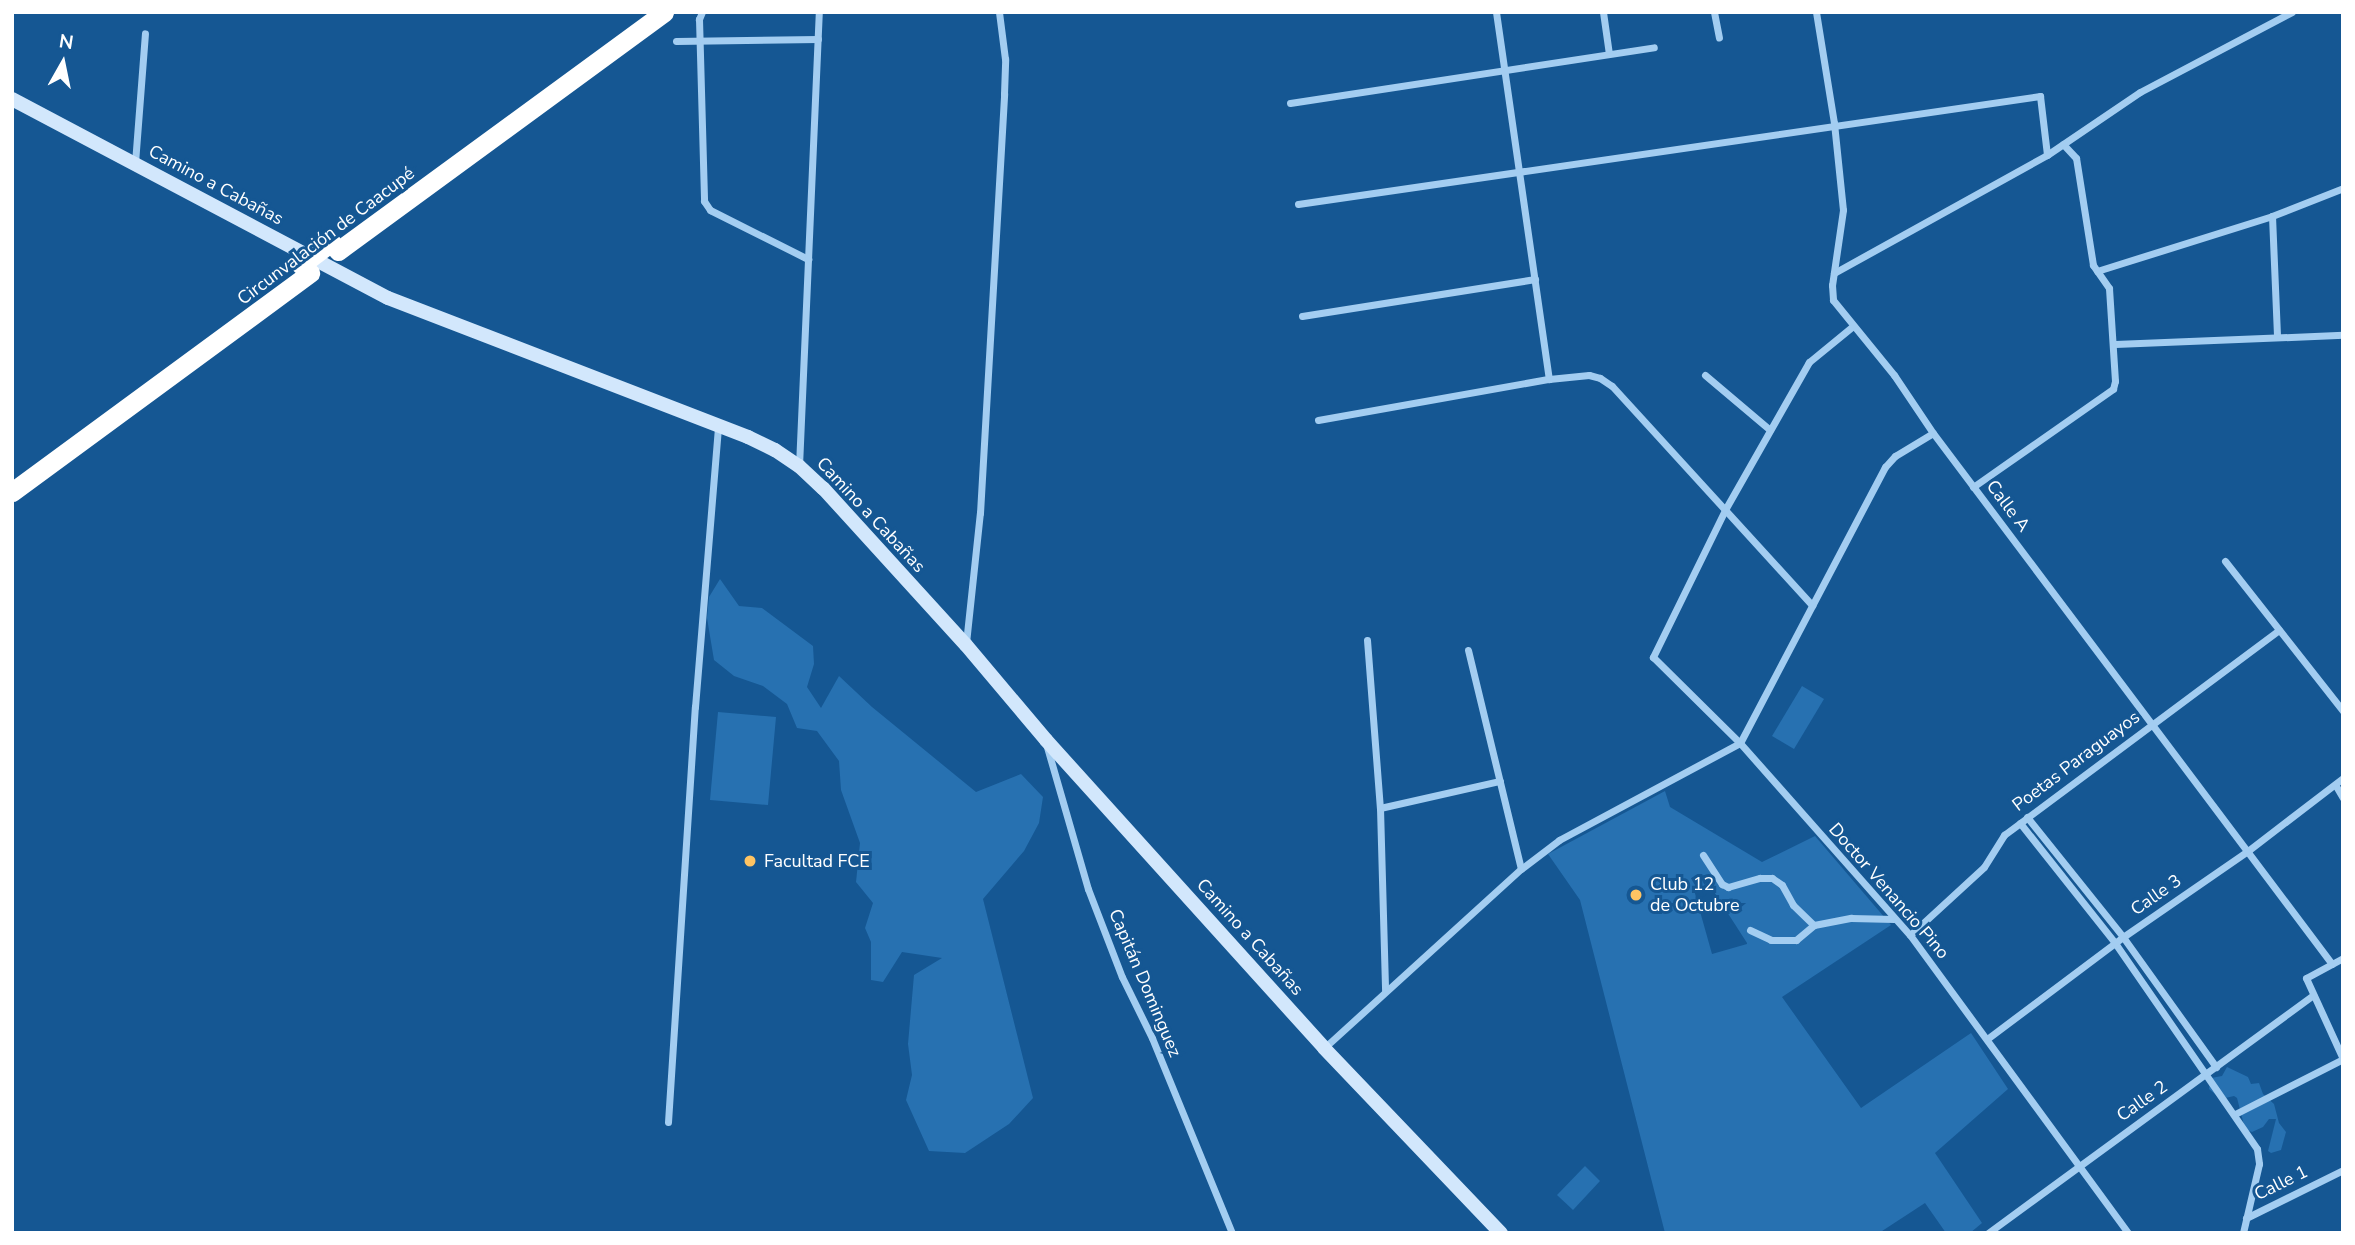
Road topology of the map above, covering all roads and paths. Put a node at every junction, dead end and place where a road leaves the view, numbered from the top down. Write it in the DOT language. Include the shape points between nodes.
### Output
graph roads {
  1 [pos="642,12"];
  2 [pos="664,12"];
  3 [pos="702,12"];
  4 [pos="819,12"];
  5 [pos="999,12"];
  6 [pos="1496,12"];
  7 [pos="1603,12"];
  8 [pos="1714,12"];
  9 [pos="1816,12"];
  10 [pos="2292,12"];
  11 [pos="145,33"];
  12 [pos="1718,38"];
  13 [pos="818,39"];
  14 [pos="701,40"];
  15 [pos="676,41"];
  16 [pos="1654,47"];
  17 [pos="1609,54"];
  18 [pos="1504,70"];
  19 [pos="12,99"];
  20 [pos="1290,103"];
  21 [pos="1834,123"];
  22 [pos="2063,144"];
  23 [pos="2047,155"];
  24 [pos="135,164"];
  25 [pos="1520,170"];
  26 [pos="2343,188"];
  27 [pos="1298,204"];
  28 [pos="2272,216"];
  29 [pos="335,247"];
  30 [pos="808,259"];
  31 [pos="305,269"];
  32 [pos="2097,271"];
  33 [pos="1833,273"];
  34 [pos="1535,279"];
  35 [pos="1302,316"];
  36 [pos="1853,326"];
  37 [pos="2343,335"];
  38 [pos="2277,337"];
  39 [pos="2115,344"];
  40 [pos="1705,375"];
  41 [pos="1549,379"];
  42 [pos="1318,420"];
  43 [pos="718,426"];
  44 [pos="1770,430"];
  45 [pos="1933,433"];
  46 [pos="799,466"];
  47 [pos="12,480"];
  48 [pos="1973,486"];
  49 [pos="12,492"];
  50 [pos="1725,510"];
  51 [pos="2225,561"];
  52 [pos="1812,605"];
  53 [pos="2279,630"];
  54 [pos="1367,640"];
  55 [pos="966,645"];
  56 [pos="1468,650"];
  57 [pos="2343,711"];
  58 [pos="2152,723"];
  59 [pos="1046,740"];
  60 [pos="1740,743"];
  61 [pos="2343,778"];
  62 [pos="1500,781"];
  63 [pos="2336,786"];
  64 [pos="2343,798"];
  65 [pos="1380,808"];
  66 [pos="2027,817"];
  67 [pos="2020,823"];
  68 [pos="2249,850"];
  69 [pos="1703,855"];
  70 [pos="1521,869"];
  71 [pos="1894,919"];
  72 [pos="1814,925"];
  73 [pos="1750,930"];
  74 [pos="1910,935"];
  75 [pos="2123,937"];
  76 [pos="2115,943"];
  77 [pos="2343,958"];
  78 [pos="2332,964"];
  79 [pos="1385,991"];
  80 [pos="2314,995"];
  81 [pos="1987,1039"];
  82 [pos="1324,1048"];
  83 [pos="2343,1059"];
  84 [pos="2216,1067"];
  85 [pos="2205,1075"];
  86 [pos="2235,1114"];
  87 [pos="668,1122"];
  88 [pos="2080,1164"];
  89 [pos="2343,1170"];
  90 [pos="2246,1217"];
  91 [pos="1232,1233"];
  92 [pos="1501,1233"];
  93 [pos="1988,1233"];
  94 [pos="2128,1233"];
  95 [pos="2243,1233"];
  1 -- 29 [label="highway, Circunvalación de Caacupé"];
  2 -- 29 [label="highway, Circunvalación de Caacupé"];
  3 -- 14 [label="street"];
  4 -- 13 [label="street"];
  5 -- 55 [label="street" via="1004,94 980,513"];
  6 -- 18 [label="street"];
  7 -- 17 [label="street"];
  8 -- 12 [label="street"];
  9 -- 21 [label="street, Calle A"];
  10 -- 22 [label="street" via="2140,92"];
  11 -- 24 [label="street"];
  13 -- 14 [label="street"];
  13 -- 30 [label="street"];
  14 -- 15 [label="street"];
  14 -- 30 [label="street" via="704,201 710,210"];
  16 -- 17 [label="street"];
  17 -- 18 [label="street"];
  18 -- 20 [label="street"];
  18 -- 25 [label="street"];
  19 -- 24 [label="street, Camino a Cabañas"];
  21 -- 23 [label="street" via="2040,96"];
  21 -- 25 [label="street"];
  21 -- 33 [label="street, Calle A" via="1843,210"];
  22 -- 23 [label="street"];
  22 -- 32 [label="street" via="2076,158"];
  23 -- 33 [label="street"];
  24 -- 43 [label="street, Camino a Cabañas" via="388,298"];
  25 -- 27 [label="street"];
  25 -- 34 [label="street"];
  26 -- 28 [label="street"];
  28 -- 32 [label="street"];
  28 -- 38 [label="street"];
  29 -- 31 [label="highway, Circunvalación de Caacupé, bridge"];
  30 -- 46 [label="street"];
  31 -- 47 [label="highway, Circunvalación de Caacupé"];
  31 -- 49 [label="highway, Circunvalación de Caacupé"];
  32 -- 39 [label="street" via="2109,288"];
  33 -- 36 [label="street, Calle A" via="1833,300"];
  34 -- 35 [label="street"];
  34 -- 41 [label="street"];
  36 -- 44 [label="street" via="1809,362"];
  36 -- 45 [label="street, Calle A"];
  37 -- 38 [label="street"];
  38 -- 39 [label="street"];
  39 -- 48 [label="street" via="2113,389"];
  40 -- 44 [label="street"];
  41 -- 42 [label="street"];
  41 -- 50 [label="street" via="1589,375 1612,386"];
  43 -- 46 [label="street, Camino a Cabañas" via="775,450"];
  43 -- 87 [label="street"];
  44 -- 50 [label="street"];
  45 -- 48 [label="street, Calle A"];
  45 -- 52 [label="street" via="1885,467"];
  46 -- 55 [label="street, Camino a Cabañas"];
  48 -- 58 [label="street, Calle A"];
  50 -- 52 [label="street"];
  50 -- 60 [label="street, Doctor Venancio Pino" via="1653,657"];
  51 -- 53 [label="street"];
  52 -- 60 [label="street"];
  53 -- 57 [label="street"];
  53 -- 58 [label="street, Poetas Paraguayos"];
  54 -- 65 [label="street"];
  55 -- 59 [label="street, Camino a Cabañas"];
  56 -- 62 [label="street"];
  58 -- 66 [label="street, Poetas Paraguayos"];
  58 -- 68 [label="street, Calle A"];
  59 -- 82 [label="street, Camino a Cabañas"];
  59 -- 91 [label="street, Capitán Dominguez" via="1088,889"];
  60 -- 70 [label="street" via="1559,840"];
  60 -- 71 [label="street, Doctor Venancio Pino"];
  61 -- 63 [label="street, Calle 3"];
  62 -- 65 [label="street"];
  62 -- 70 [label="street"];
  63 -- 64 [label="street"];
  63 -- 68 [label="street, Calle 3"];
  65 -- 79 [label="street"];
  66 -- 67 [label="street, Poetas Paraguayos"];
  66 -- 75 [label="street"];
  67 -- 74 [label="street, Poetas Paraguayos" via="2004,835 1984,867"];
  67 -- 76 [label="street"];
  68 -- 75 [label="street, Calle 3"];
  68 -- 78 [label="street, Calle A"];
  69 -- 72 [label="street" via="1728,887 1772,878"];
  70 -- 79 [label="street"];
  71 -- 72 [label="street" via="1851,918"];
  71 -- 74 [label="street, Doctor Venancio Pino"];
  72 -- 73 [label="street" via="1796,940 1771,940"];
  74 -- 81 [label="street, Doctor Venancio Pino"];
  75 -- 76 [label="street, Calle 3"];
  75 -- 84 [label="street"];
  76 -- 81 [label="street, Calle 3"];
  76 -- 85 [label="street"];
  77 -- 78 [label="street"];
  78 -- 80 [label="street" via="2306,978"];
  79 -- 82 [label="street"];
  80 -- 83 [label="street"];
  80 -- 84 [label="street, Calle 2"];
  81 -- 88 [label="street, Doctor Venancio Pino"];
  82 -- 92 [label="street, Camino a Cabañas"];
  83 -- 86 [label="street"];
  84 -- 85 [label="street, Calle 2"];
  85 -- 86 [label="street"];
  85 -- 88 [label="street, Calle 2"];
  86 -- 90 [label="street" via="2257,1149 2259,1164"];
  88 -- 93 [label="street, Calle 2"];
  88 -- 94 [label="street, Doctor Venancio Pino"];
  89 -- 90 [label="street, Calle 1"];
  90 -- 95 [label="street, Calle 1"];
}
